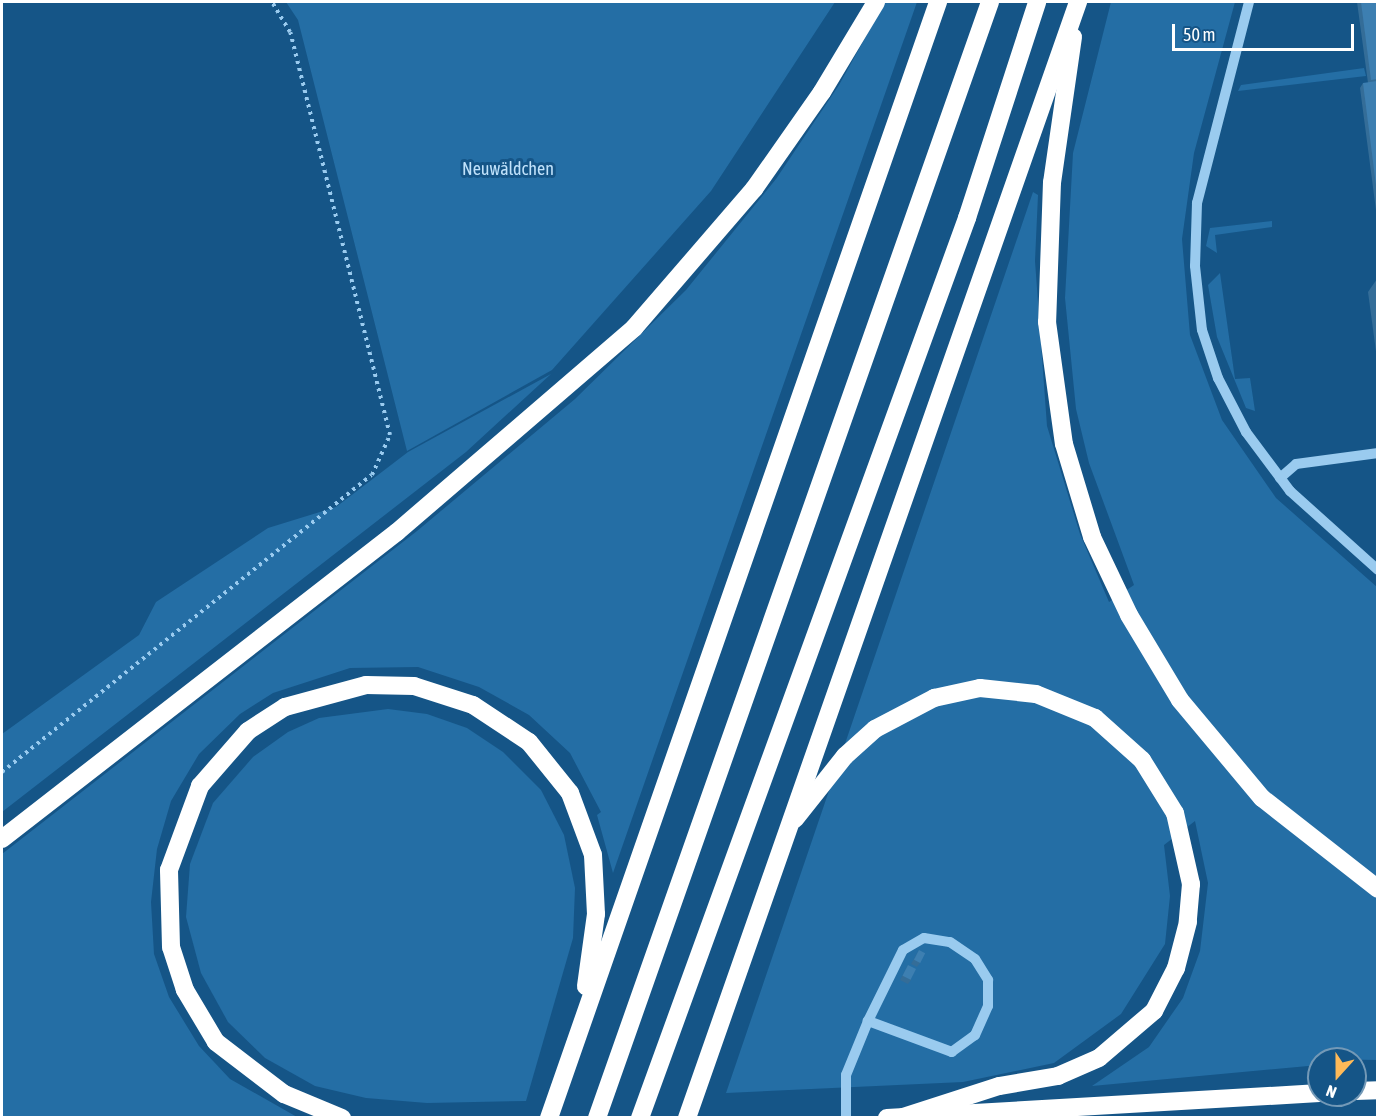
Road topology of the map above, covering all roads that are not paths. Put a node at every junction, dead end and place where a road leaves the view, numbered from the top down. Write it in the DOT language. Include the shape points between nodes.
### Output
graph roads {
  1 [pos="876,2"];
  2 [pos="938,2"];
  3 [pos="990,2"];
  4 [pos="1037,2"];
  5 [pos="1249,2"];
  6 [pos="1076,5"];
  7 [pos="1377,453"];
  8 [pos="1280,478"];
  9 [pos="1377,570"];
  10 [pos="790,824"];
  11 [pos="2,839"];
  12 [pos="1377,889"];
  13 [pos="868,1021"];
  14 [pos="580,1027"];
  15 [pos="1307,1094"];
  16 [pos="895,1117"];
  17 [pos="342,1118"];
  18 [pos="549,1118"];
  19 [pos="597,1118"];
  20 [pos="640,1118"];
  21 [pos="687,1118"];
  22 [pos="846,1118"];
  1 -- 11 [label="highway" via="754,189 634,328 397,532"];
  2 -- 14 [label="highway"];
  3 -- 19 [label="highway"];
  4 -- 20 [label="highway" via="943,286"];
  5 -- 8 [label="lane" via="1197,203 1195,266 1203,330 1218,378 1246,432"];
  6 -- 10 [label="highway"];
  6 -- 12 [label="highway" via="1052,182 1047,322 1054,389 1083,509 1129,615 1180,700 1262,798"];
  7 -- 8 [label="lane" via="1296,464"];
  8 -- 9 [label="lane"];
  10 -- 16 [label="highway" via="845,756 875,729 934,698 980,688 1036,694 1095,718 1142,760 1175,813 1191,884 1188,922 1176,968 1154,1011 1100,1058 1068,1072 999,1086"];
  10 -- 21 [label="highway"];
  13 -- 13 [label="lane" via="903,950 924,938 950,942 975,959 988,980 988,1006 975,1035 952,1052"];
  13 -- 22 [label="lane" via="846,1075"];
  14 -- 17 [label="highway" via="596,914 593,855 575,802 552,766 502,722 443,692 366,685 285,707 232,747 196,795 168,870 171,948 185,990 216,1042 284,1094"];
  14 -- 18 [label="highway"];
  15 -- 16 [label="highway"];
}
